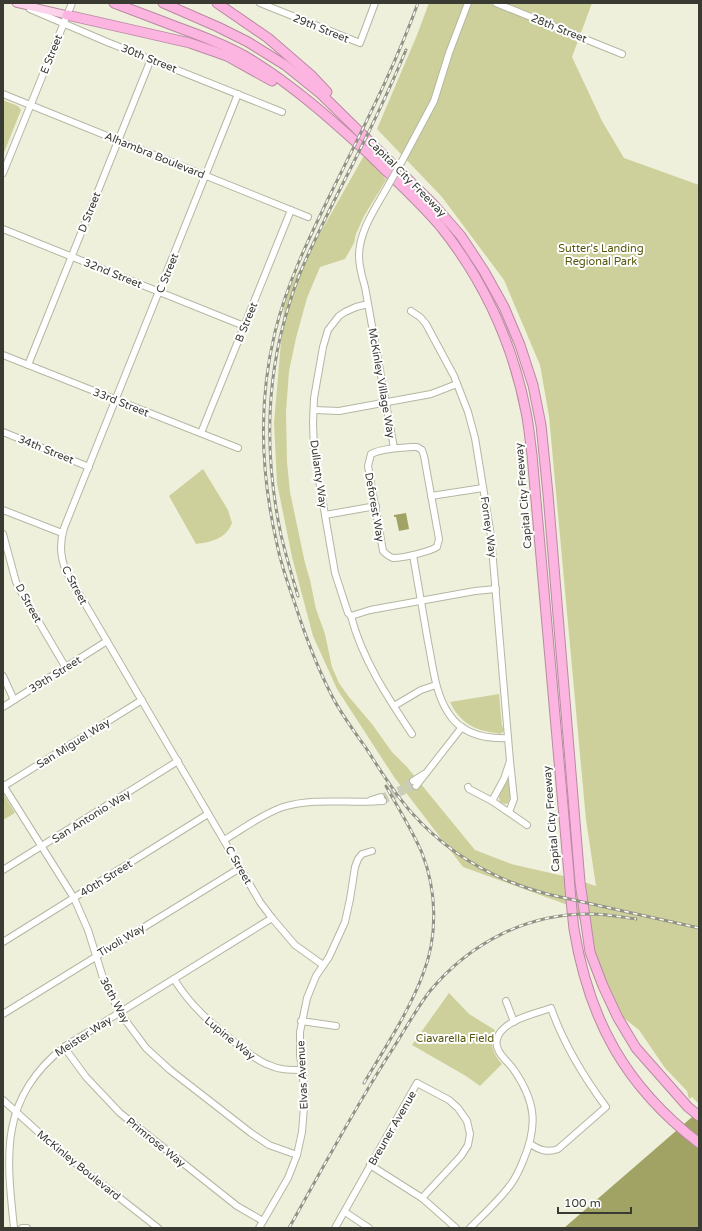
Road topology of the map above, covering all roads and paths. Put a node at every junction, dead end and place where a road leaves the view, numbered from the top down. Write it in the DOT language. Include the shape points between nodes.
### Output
graph roads {
  1 [pos="72,3"];
  2 [pos="114,3"];
  3 [pos="163,3"];
  4 [pos="217,3"];
  5 [pos="260,3"];
  6 [pos="376,3"];
  7 [pos="468,3"];
  8 [pos="496,3"];
  9 [pos="18,4"];
  10 [pos="274,6"];
  11 [pos="65,19"];
  12 [pos="622,54"];
  13 [pos="151,59"];
  14 [pos="3,94"];
  15 [pos="238,94"];
  16 [pos="30,105"];
  17 [pos="339,110"];
  18 [pos="282,112"];
  19 [pos="348,135"];
  20 [pos="118,140"];
  21 [pos="3,173"];
  22 [pos="206,176"];
  23 [pos="292,210"];
  24 [pos="308,217"];
  25 [pos="3,229"];
  26 [pos="72,257"];
  27 [pos="159,292"];
  28 [pos="368,304"];
  29 [pos="411,311"];
  30 [pos="244,326"];
  31 [pos="3,355"];
  32 [pos="28,365"];
  33 [pos="457,384"];
  34 [pos="116,400"];
  35 [pos="385,402"];
  36 [pos="314,410"];
  37 [pos="3,432"];
  38 [pos="201,433"];
  39 [pos="238,448"];
  40 [pos="394,448"];
  41 [pos="89,467"];
  42 [pos="483,488"];
  43 [pos="431,496"];
  44 [pos="376,506"];
  45 [pos="3,510"];
  46 [pos="325,515"];
  47 [pos="62,533"];
  48 [pos="3,534"];
  49 [pos="413,555"];
  50 [pos="496,589"];
  51 [pos="421,601"];
  52 [pos="351,616"];
  53 [pos="106,641"];
  54 [pos="66,668"];
  55 [pos="3,676"];
  56 [pos="436,685"];
  57 [pos="14,700"];
  58 [pos="142,700"];
  59 [pos="394,706"];
  60 [pos="3,707"];
  61 [pos="462,727"];
  62 [pos="412,734"];
  63 [pos="508,738"];
  64 [pos="178,761"];
  65 [pos="510,761"];
  66 [pos="415,783"];
  67 [pos="3,786"];
  68 [pos="468,787"];
  69 [pos="382,799"];
  70 [pos="492,801"];
  71 [pos="509,812"];
  72 [pos="208,814"];
  73 [pos="527,825"];
  74 [pos="224,840"];
  75 [pos="42,846"];
  76 [pos="372,851"];
  77 [pos="240,868"];
  78 [pos="3,870"];
  79 [pos="74,898"];
  80 [pos="272,918"];
  81 [pos="3,942"];
  82 [pos="96,956"];
  83 [pos="323,965"];
  84 [pos="174,979"];
  85 [pos="506,1002"];
  86 [pos="120,1012"];
  87 [pos="3,1014"];
  88 [pos="301,1021"];
  89 [pos="514,1022"];
  90 [pos="336,1026"];
  91 [pos="64,1047"];
  92 [pos="302,1070"];
  93 [pos="3,1100"];
  94 [pos="15,1110"];
  95 [pos="699,1116"];
  96 [pos="6,1137"];
  97 [pos="699,1143"];
  98 [pos="530,1144"];
  99 [pos="297,1155"];
  100 [pos="370,1166"];
  101 [pos="422,1198"];
  102 [pos="345,1212"];
  103 [pos="263,1221"];
  104 [pos="14,1228"];
  105 [pos="22,1228"];
  106 [pos="27,1228"];
  107 [pos="158,1228"];
  108 [pos="259,1228"];
  109 [pos="335,1228"];
  110 [pos="369,1228"];
  111 [pos="456,1228"];
  112 [pos="470,1228"];
  1 -- 11 [label="street, E Street"];
  2 -- 19 [label="highway, Capital City Freeway" via="208,38 250,59 319,109"];
  3 -- 17 [label="highway, Capital City Freeway" via="267,52 312,85"];
  4 -- 17 [label="highway" via="265,36 298,63 325,90"];
  5 -- 10 [label="street, 29th Street"];
  6 -- 10 [label="street, 29th Street" via="360,43"];
  7 -- 28 [label="street, McKinley Village Way, bridge" via="448,53 434,100 365,228 359,250 359,265"];
  8 -- 12 [label="street, 28th Street"];
  9 -- 11 [label="main road"];
  11 -- 13 [label="street, 30th Street"];
  11 -- 16 [label="street, E Street"];
  11 -- 19 [label="highway" via="190,43 227,56 289,91"];
  13 -- 15 [label="street, 30th Street"];
  13 -- 20 [label="street, D Street"];
  14 -- 16 [label="street, Alhambra Boulevard"];
  15 -- 18 [label="street, 30th Street"];
  15 -- 22 [label="street, C Street"];
  16 -- 20 [label="street, Alhambra Boulevard"];
  16 -- 21 [label="street"];
  17 -- 95 [label="highway, Capital City Freeway" via="434,205 461,236 498,295 520,345 533,385 541,426 580,882 590,952 618,1018 633,1042 659,1075"];
  19 -- 97 [label="highway, Capital City Freeway" via="441,227 486,296 504,334 527,414 532,454 564,828 579,954 587,987 604,1030 619,1058 658,1108"];
  20 -- 22 [label="street, Alhambra Boulevard"];
  20 -- 26 [label="street, D Street"];
  22 -- 23 [label="street, Alhambra Boulevard"];
  22 -- 27 [label="street, C Street"];
  23 -- 24 [label="street, Alhambra Boulevard"];
  23 -- 30 [label="street, B Street"];
  25 -- 26 [label="street, 32nd Street"];
  26 -- 27 [label="street, 32nd Street"];
  26 -- 32 [label="street, D Street"];
  27 -- 30 [label="street, 32nd Street"];
  27 -- 34 [label="street, C Street"];
  28 -- 35 [label="street, McKinley Village Way"];
  28 -- 36 [label="street, Dullanty Way" via="345,312 328,330 316,383"];
  29 -- 33 [label="street, Forney Way" via="426,324"];
  30 -- 38 [label="street, B Street"];
  31 -- 32 [label="street, 33rd Street"];
  32 -- 34 [label="street, 33rd Street"];
  33 -- 35 [label="street" via="431,394"];
  33 -- 42 [label="street, Forney Way" via="475,438"];
  34 -- 38 [label="street, 33rd Street"];
  34 -- 41 [label="street, C Street"];
  35 -- 36 [label="street" via="339,411"];
  35 -- 40 [label="street, McKinley Village Way"];
  36 -- 46 [label="street, Dullanty Way" via="314,451"];
  37 -- 41 [label="street, 34th Street"];
  38 -- 39 [label="street, 33rd Street"];
  40 -- 43 [label="street, McKinley Village Way" via="417,447 422,450"];
  40 -- 44 [label="street, Deforest Way" via="370,454 368,460"];
  41 -- 47 [label="street, C Street"];
  42 -- 43 [label="street"];
  42 -- 50 [label="street, Forney Way"];
  43 -- 49 [label="street, McKinley Village Way" via="438,538 437,547"];
  44 -- 46 [label="street"];
  44 -- 49 [label="street, Deforest Way" via="383,551 386,555 392,558"];
  45 -- 47 [label="street"];
  46 -- 52 [label="street, Dullanty Way" via="335,573"];
  47 -- 53 [label="street, C Street" via="61,551 65,567"];
  48 -- 54 [label="street, D Street" via="16,582"];
  49 -- 51 [label="street"];
  50 -- 51 [label="street"];
  50 -- 63 [label="street, Forney Way"];
  51 -- 52 [label="street"];
  51 -- 56 [label="street"];
  52 -- 59 [label="street, Dullanty Way" via="357,636"];
  53 -- 54 [label="street, 39th Street"];
  53 -- 58 [label="street, C Street"];
  54 -- 57 [label="street, 39th Street"];
  55 -- 57 [label="street"];
  56 -- 59 [label="street" via="421,690"];
  56 -- 61 [label="street" via="449,715"];
  57 -- 60 [label="street, 39th Street"];
  58 -- 64 [label="street, C Street"];
  58 -- 67 [label="street, San Miguel Way"];
  59 -- 62 [label="street, Dullanty Way"];
  61 -- 63 [label="street" via="486,738"];
  61 -- 66 [label="street" via="430,769"];
  63 -- 65 [label="street, Forney Way"];
  64 -- 72 [label="street, C Street"];
  64 -- 75 [label="street, San Antonio Way"];
  65 -- 70 [label="street, Forney Way"];
  65 -- 71 [label="street, Forney Way" via="514,799"];
  67 -- 75 [label="street, 36th Way"];
  68 -- 70 [label="street"];
  69 -- 74 [label="street" via="299,803 265,816"];
  70 -- 71 [label="street"];
  71 -- 73 [label="street"];
  72 -- 74 [label="street, C Street"];
  72 -- 79 [label="street, 40th Street"];
  74 -- 77 [label="street, C Street"];
  75 -- 78 [label="street, San Antonio Way"];
  75 -- 79 [label="street, 36th Way"];
  76 -- 83 [label="street, Elvas Avenue" via="362,854 354,867 344,922"];
  77 -- 80 [label="street, C Street"];
  77 -- 82 [label="street, Tivoli Way"];
  79 -- 81 [label="street, 40th Street"];
  79 -- 82 [label="street, 36th Way"];
  80 -- 83 [label="street, C Street" via="296,945"];
  80 -- 84 [label="street, Meister Way"];
  82 -- 86 [label="street, 36th Way" via="104,981"];
  82 -- 87 [label="street, Tivoli Way"];
  83 -- 88 [label="street, Elvas Avenue" via="308,992"];
  84 -- 86 [label="street, Meister Way"];
  84 -- 92 [label="street, Lupine Way" via="199,1013 255,1058 266,1065"];
  85 -- 89 [label="street"];
  86 -- 91 [label="street, Meister Way"];
  86 -- 99 [label="street, 36th Way" via="146,1048 170,1070 251,1134 269,1145"];
  88 -- 90 [label="street"];
  88 -- 92 [label="street, Elvas Avenue"];
  89 -- 98 [label="street" via="500,1033 497,1045 498,1051 514,1070 528,1095 533,1124"];
  89 -- 98 [label="street" via="551,1008 570,1053 606,1107 558,1149 540,1151"];
  91 -- 94 [label="street, Meister Way" via="32,1077"];
  91 -- 103 [label="street, Primrose Way" via="94,1087 125,1118 237,1206"];
  92 -- 99 [label="street, Elvas Avenue" via="305,1107"];
  93 -- 94 [label="street, McKinley Boulevard"];
  94 -- 96 [label="street, Meister Way"];
  94 -- 107 [label="street, McKinley Boulevard" via="56,1148"];
  96 -- 104 [label="street, Meister Way"];
  98 -- 112 [label="street" via="519,1172 509,1188"];
  99 -- 103 [label="street, Elvas Avenue" via="285,1184"];
  100 -- 101 [label="street"];
  100 -- 101 [label="street, Breuner Avenue" via="417,1083 449,1100 467,1120 470,1134 468,1145"];
  100 -- 102 [label="street, Breuner Avenue"];
  101 -- 111 [label="street"];
  102 -- 109 [label="street, Breuner Avenue"];
  102 -- 110 [label="street"];
  103 -- 108 [label="street, Elvas Avenue"];
  105 -- 106 [label="street"];
}
